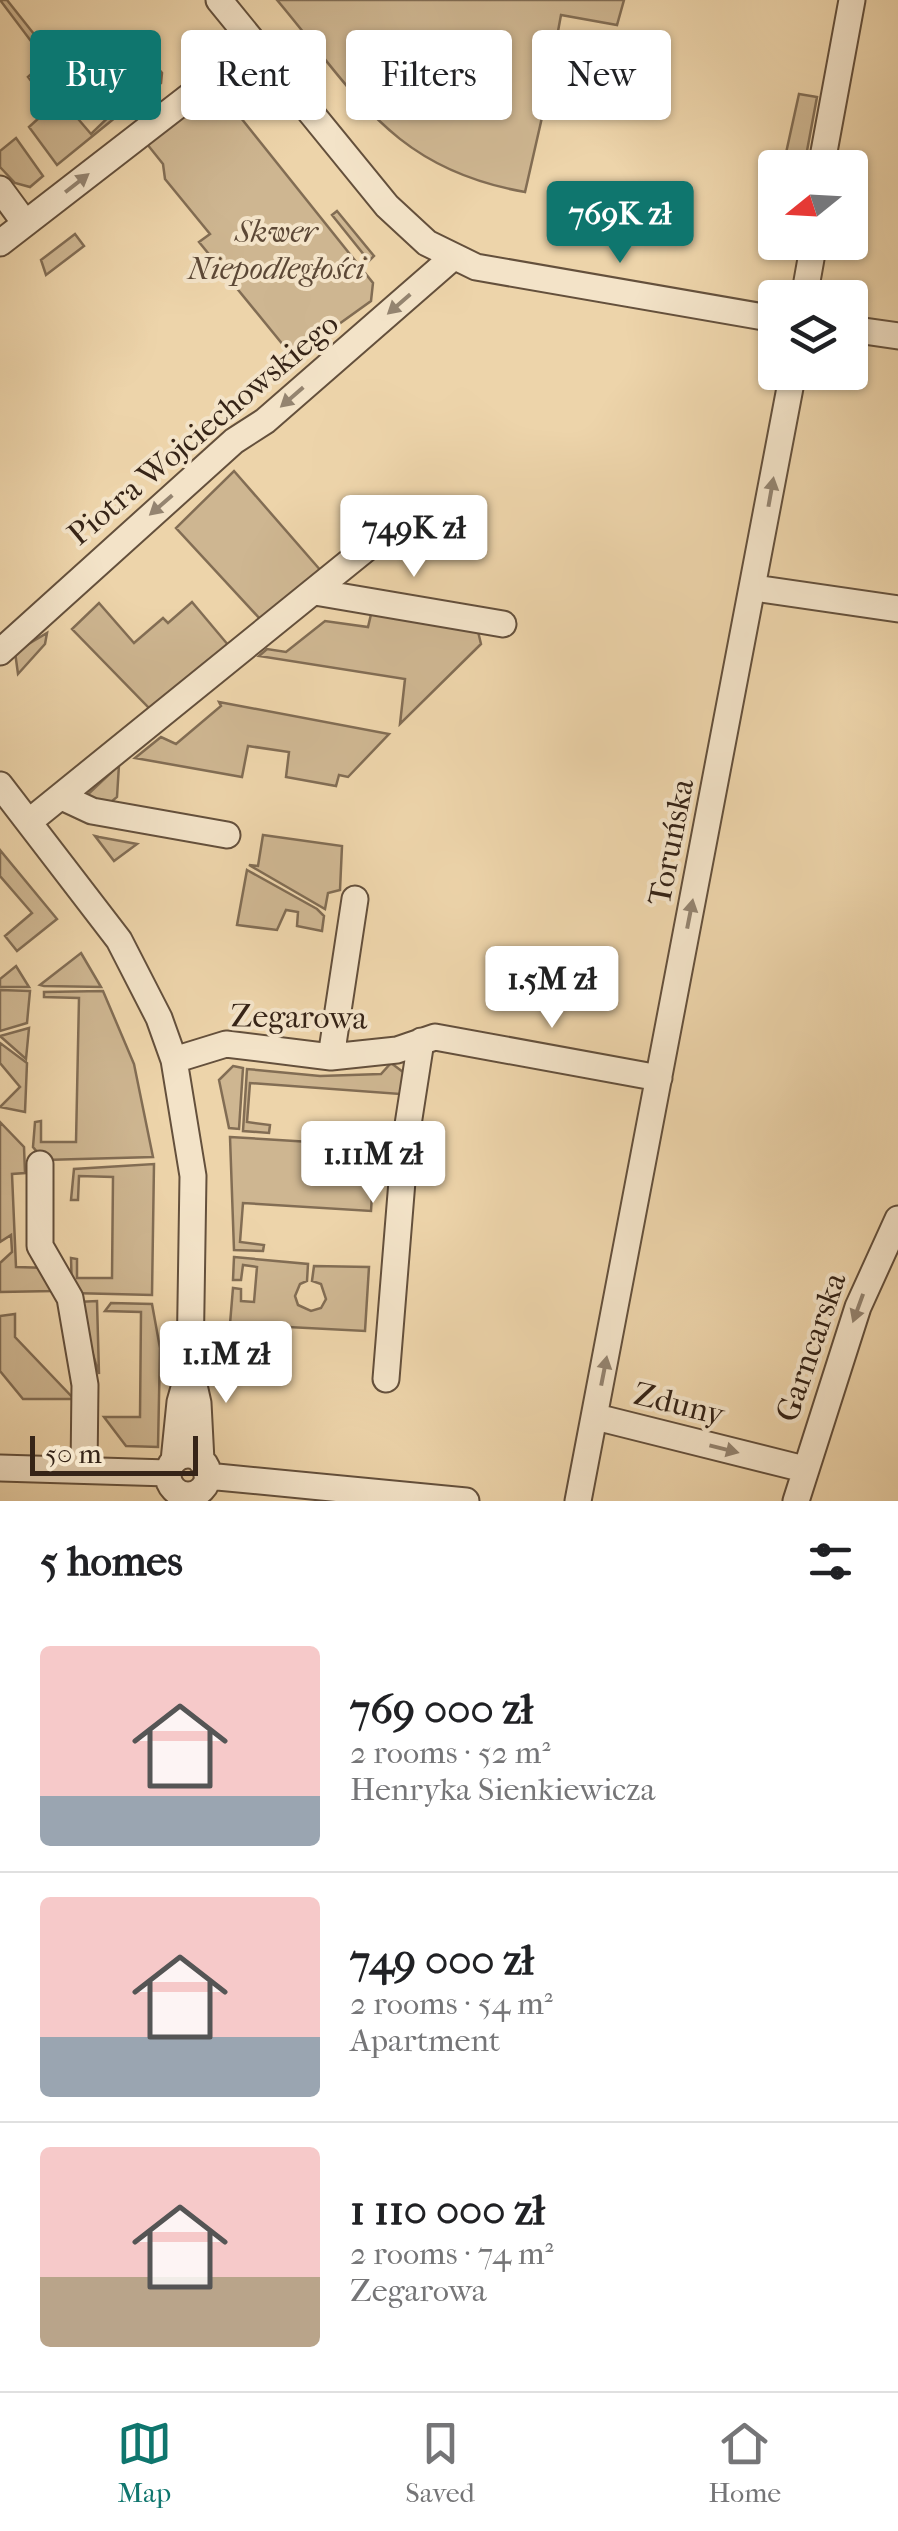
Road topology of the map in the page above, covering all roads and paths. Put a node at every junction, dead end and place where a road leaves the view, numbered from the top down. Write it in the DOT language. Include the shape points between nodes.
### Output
graph roads {
  1 [pos="219,0"];
  2 [pos="852,0"];
  3 [pos="244,30"];
  4 [pos="181,103"];
  5 [pos="317,120"];
  6 [pos="824,150"];
  7 [pos="0,189"];
  8 [pos="26,223"];
  9 [pos="0,243"];
  10 [pos="452,258"];
  11 [pos="758,316"];
  12 [pos="868,332"];
  13 [pos="898,336"];
  14 [pos="790,390"];
  15 [pos="372,543"];
  16 [pos="754,588"];
  17 [pos="315,592"];
  18 [pos="898,609"];
  19 [pos="503,624"];
  20 [pos="0,652"];
  21 [pos="0,786"];
  22 [pos="62,797"];
  23 [pos="30,821"];
  24 [pos="226,834"];
  25 [pos="355,899"];
  26 [pos="428,1039"];
  27 [pos="331,1057"];
  28 [pos="174,1060"];
  29 [pos="658,1078"];
  30 [pos="40,1164"];
  31 [pos="898,1219"];
  32 [pos="190,1367"];
  33 [pos="386,1379"];
  34 [pos="596,1417"];
  35 [pos="0,1468"];
  36 [pos="804,1469"];
  37 [pos="84,1470"];
  38 [pos="173,1481"];
  39 [pos="202,1482"];
  40 [pos="466,1501"];
  41 [pos="578,1501"];
  42 [pos="796,1501"];
  1 -- 3 [label="street"];
  2 -- 6 [label="street"];
  8 -- 4 [label="street, one-way"];
  5 -- 10 [label="street" via="417,236"];
  7 -- 8 [label="street"];
  8 -- 9 [label="street"];
  10 -- 11 [label="street" via="504,274"];
  10 -- 20 [label="street, Piotra Wojciechowskiego, one-way" via="234,441"];
  12 -- 13 [label="street"];
  16 -- 14 [label="street, Toruńska, one-way"];
  15 -- 17 [label="street"];
  16 -- 18 [label="street"];
  29 -- 16 [label="street, Toruńska, one-way"];
  17 -- 19 [label="street"];
  17 -- 22 [label="street"];
  21 -- 23 [label="street"];
  22 -- 23 [label="street"];
  22 -- 24 [label="street" via="92,811"];
  23 -- 28 [label="street" via="119,940"];
  25 -- 27 [label="street"];
  26 -- 27 [label="street, Zegarowa" via="397,1050"];
  26 -- 29 [label="street, Zegarowa"];
  26 -- 33 [label="street" via="405,1144"];
  27 -- 28 [label="street, Zegarowa" via="226,1044"];
  28 -- 32 [label="street" via="192,1176"];
  34 -- 29 [label="street, Toruńska, one-way"];
  30 -- 37 [label="street" via="40,1246 70,1298 85,1385"];
  31 -- 36 [label="street, Garncarska, one-way" via="858,1307"];
  32 -- 38 [label="street"];
  32 -- 39 [label="street"];
  34 -- 36 [label="street, Zduny, one-way"];
  34 -- 41 [label="street, Toruńska"];
  35 -- 37 [label="street"];
  36 -- 42 [label="street, Garncarska"];
  37 -- 38 [label="street"];
  38 -- 39 [label="street" via="188,1495"];
  38 -- 39 [label="street" via="188,1455"];
  39 -- 40 [label="street"];
}
